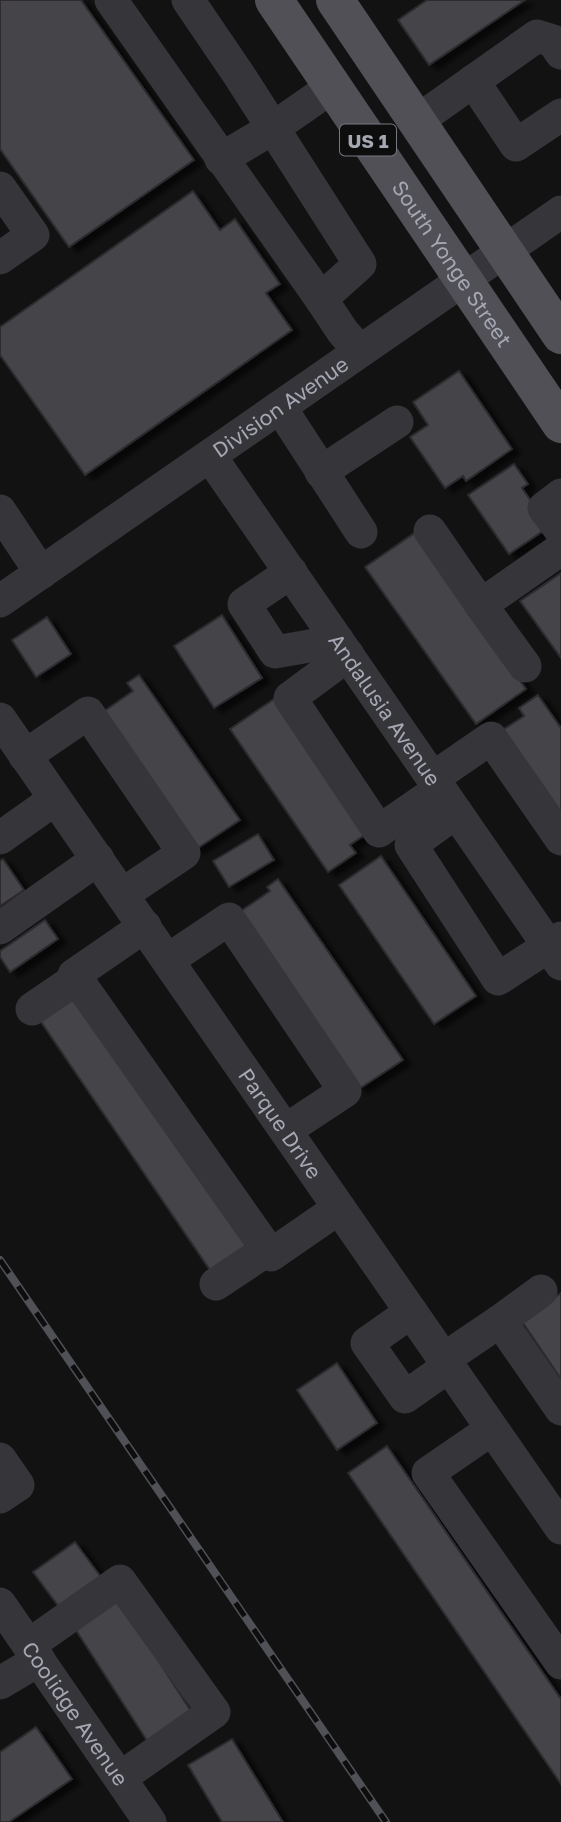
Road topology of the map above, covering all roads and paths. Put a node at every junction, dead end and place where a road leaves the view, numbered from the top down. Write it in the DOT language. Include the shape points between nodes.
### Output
graph roads {
  1 [pos="111,0"];
  2 [pos="188,0"];
  3 [pos="274,0"];
  4 [pos="335,0"];
  5 [pos="561,53"];
  6 [pos="473,81"];
  7 [pos="332,87"];
  8 [pos="561,115"];
  9 [pos="417,121"];
  10 [pos="273,128"];
  11 [pos="222,159"];
  12 [pos="0,188"];
  13 [pos="561,212"];
  14 [pos="504,252"];
  15 [pos="0,257"];
  16 [pos="464,280"];
  17 [pos="321,299"];
  18 [pos="557,320"];
  19 [pos="360,351"];
  20 [pos="280,407"];
  21 [pos="397,422"];
  22 [pos="561,424"];
  23 [pos="210,456"];
  24 [pos="321,472"];
  25 [pos="561,495"];
  26 [pos="0,511"];
  27 [pos="429,531"];
  28 [pos="561,531"];
  29 [pos="361,532"];
  30 [pos="561,549"];
  31 [pos="291,572"];
  32 [pos="41,573"];
  33 [pos="0,601"];
  34 [pos="481,605"];
  35 [pos="343,648"];
  36 [pos="525,666"];
  37 [pos="1,724"];
  38 [pos="25,756"];
  39 [pos="443,793"];
  40 [pos="55,799"];
  41 [pos="0,838"];
  42 [pos="561,839"];
  43 [pos="98,859"];
  44 [pos="123,894"];
  45 [pos="145,926"];
  46 [pos="0,928"];
  47 [pos="557,949"];
  48 [pos="168,960"];
  49 [pos="76,979"];
  50 [pos="32,1009"];
  51 [pos="286,1130"];
  52 [pos="339,1208"];
  53 [pos="267,1250"];
  54 [pos="216,1284"];
  55 [pos="541,1291"];
  56 [pos="411,1312"];
  57 [pos="500,1321"];
  58 [pos="446,1363"];
  59 [pos="561,1409"];
  60 [pos="492,1429"];
  61 [pos="0,1459"];
  62 [pos="0,1497"];
  63 [pos="561,1528"];
  64 [pos="16,1632"];
  65 [pos="561,1663"];
  66 [pos="0,1683"];
  67 [pos="120,1778"];
  68 [pos="150,1822"];
  1 -- 11 [label="street"];
  2 -- 10 [label="street"];
  3 -- 7 [label="main road, South Yonge Street / US 1"];
  4 -- 9 [label="main road, US 1"];
  5 -- 6 [label="street" via="552,41 537,36"];
  6 -- 8 [label="street" via="516,145"];
  6 -- 9 [label="street"];
  7 -- 10 [label="street"];
  7 -- 16 [label="main road, South Yonge Street / US 1"];
  9 -- 14 [label="main road, US 1"];
  10 -- 11 [label="street"];
  10 -- 17 [label="street" via="360,264"];
  11 -- 17 [label="street"];
  12 -- 15 [label="street" via="33,235"];
  13 -- 14 [label="street, Division Avenue"];
  14 -- 16 [label="street, Division Avenue"];
  14 -- 18 [label="main road, US 1"];
  16 -- 19 [label="street, Division Avenue"];
  16 -- 22 [label="main road, South Yonge Street / US 1"];
  17 -- 19 [label="street"];
  19 -- 20 [label="street, Division Avenue"];
  20 -- 23 [label="street, Division Avenue"];
  20 -- 24 [label="street"];
  21 -- 24 [label="street"];
  23 -- 31 [label="street, Andalusia Avenue"];
  23 -- 32 [label="street, Division Avenue"];
  24 -- 29 [label="street"];
  25 -- 28 [label="street" via="544,508"];
  26 -- 32 [label="street"];
  27 -- 34 [label="street"];
  30 -- 34 [label="street"];
  31 -- 35 [label="street, Andalusia Avenue"];
  31 -- 35 [label="street" via="244,604 275,652"];
  32 -- 33 [label="street, Division Avenue"];
  34 -- 36 [label="street"];
  35 -- 39 [label="street, Andalusia Avenue"];
  35 -- 39 [label="street" via="290,698 379,831"];
  37 -- 38 [label="street, Parque Drive"];
  38 -- 40 [label="street, Parque Drive"];
  38 -- 44 [label="street" via="88,713 184,853"];
  39 -- 42 [label="street" via="491,738"];
  39 -- 47 [label="street, Andalusia Avenue"];
  39 -- 47 [label="street" via="411,845 498,979"];
  40 -- 41 [label="street"];
  40 -- 43 [label="street, Parque Drive"];
  43 -- 44 [label="street, Parque Drive"];
  43 -- 46 [label="street"];
  44 -- 45 [label="street, Parque Drive"];
  45 -- 48 [label="street, Parque Drive"];
  45 -- 49 [label="street" via="74,975"];
  48 -- 51 [label="street, Parque Drive"];
  48 -- 51 [label="street" via="229,919 345,1091"];
  49 -- 50 [label="street"];
  49 -- 53 [label="street"];
  51 -- 52 [label="street, Parque Drive"];
  52 -- 53 [label="street" via="271,1255"];
  52 -- 56 [label="street, Parque Drive"];
  53 -- 54 [label="street"];
  55 -- 57 [label="street"];
  56 -- 58 [label="street, Parque Drive"];
  56 -- 58 [label="street" via="367,1343 405,1397"];
  57 -- 58 [label="street"];
  57 -- 59 [label="street"];
  58 -- 60 [label="street, Parque Drive"];
  60 -- 63 [label="street, Parque Drive"];
  60 -- 65 [label="street" via="429,1473"];
  61 -- 62 [label="street" via="18,1485"];
  64 -- 66 [label="street"];
  64 -- 67 [label="street, Coolidge Avenue"];
  64 -- 67 [label="street" via="120,1581 214,1712"];
  67 -- 68 [label="street, Coolidge Avenue"];
}
